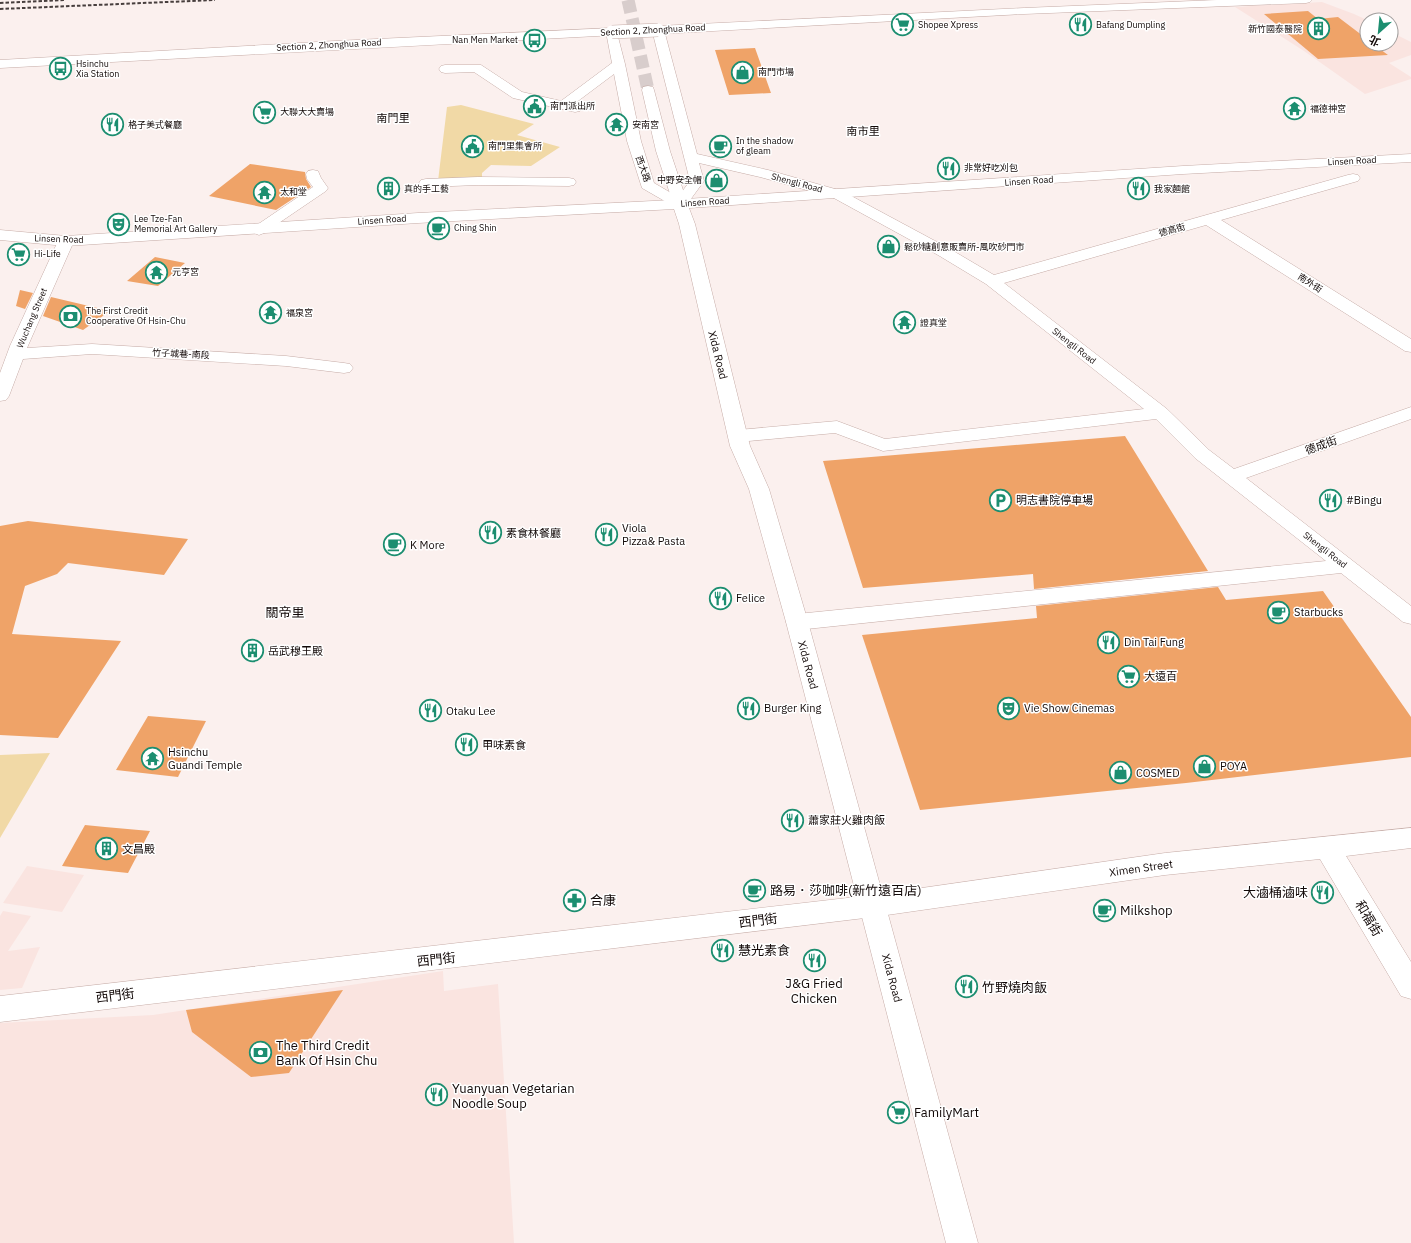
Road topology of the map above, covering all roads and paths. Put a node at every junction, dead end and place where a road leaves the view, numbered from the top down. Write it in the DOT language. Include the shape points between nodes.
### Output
graph roads {
  1 [pos="1306,0"];
  2 [pos="658,30"];
  3 [pos="612,32"];
  4 [pos="0,64"];
  5 [pos="619,64"];
  6 [pos="445,69"];
  7 [pos="648,90"];
  8 [pos="692,157"];
  9 [pos="1411,158"];
  10 [pos="313,174"];
  11 [pos="1353,178"];
  12 [pos="569,182"];
  13 [pos="426,183"];
  14 [pos="837,194"];
  15 [pos="680,204"];
  16 [pos="1208,219"];
  17 [pos="259,230"];
  18 [pos="0,235"];
  19 [pos="66,241"];
  20 [pos="992,281"];
  21 [pos="1411,347"];
  22 [pos="16,354"];
  23 [pos="344,368"];
  24 [pos="0,396"];
  25 [pos="1160,413"];
  26 [pos="1411,413"];
  27 [pos="738,436"];
  28 [pos="1231,477"];
  29 [pos="1345,566"];
  30 [pos="1411,617"];
  31 [pos="797,622"];
  32 [pos="1411,838"];
  33 [pos="1327,848"];
  34 [pos="873,906"];
  35 [pos="1411,987"];
  36 [pos="0,1010"];
  37 [pos="962,1243"];
  1 -- 2 [label="street, Section 2, Zhonghua Road" via="1024,11"];
  2 -- 3 [label="street, Section 2, Zhonghua Road, bridge"];
  2 -- 8 [label="street"];
  3 -- 4 [label="street, Section 2, Zhonghua Road"];
  3 -- 5 [label="street, 西大路"];
  5 -- 6 [label="street" via="570,107 518,95 477,68"];
  5 -- 15 [label="street, 西大路" via="634,141 647,185"];
  7 -- 15 [label="street, Xida Road" via="663,151"];
  8 -- 14 [label="street, Shengli Road" via="763,173"];
  8 -- 15 [label="street" via="697,181"];
  9 -- 14 [label="street, Linsen Road" via="1183,170"];
  10 -- 17 [label="street" via="321,188"];
  11 -- 16 [label="street, 德高街"];
  12 -- 13 [label="street"];
  14 -- 15 [label="street, Linsen Road"];
  14 -- 20 [label="street, Shengli Road"];
  15 -- 17 [label="street, Linsen Road" via="426,217"];
  15 -- 27 [label="street, Xida Road"];
  16 -- 20 [label="street, 德高街"];
  16 -- 21 [label="street, 南外街"];
  17 -- 19 [label="street, Linsen Road"];
  18 -- 19 [label="street, Linsen Road"];
  19 -- 22 [label="street, Wuchang Street"];
  20 -- 25 [label="street, Shengli Road"];
  22 -- 23 [label="street, 竹子城巷-南段" via="92,349 286,361"];
  22 -- 24 [label="street, Wuchang Street"];
  25 -- 27 [label="street" via="883,445 837,427"];
  25 -- 28 [label="street, Shengli Road" via="1202,454"];
  26 -- 28 [label="street, 德成街"];
  27 -- 31 [label="street, Xida Road" via="759,489"];
  28 -- 29 [label="street, Shengli Road"];
  29 -- 30 [label="street, Shengli Road"];
  29 -- 31 [label="street"];
  31 -- 34 [label="street, Xida Road"];
  32 -- 33 [label="street, Ximen Street"];
  33 -- 34 [label="street, Ximen Street" via="1165,864"];
  33 -- 35 [label="street, 和福街"];
  34 -- 36 [label="street, 西門街"];
  34 -- 37 [label="street, Xida Road"];
}
